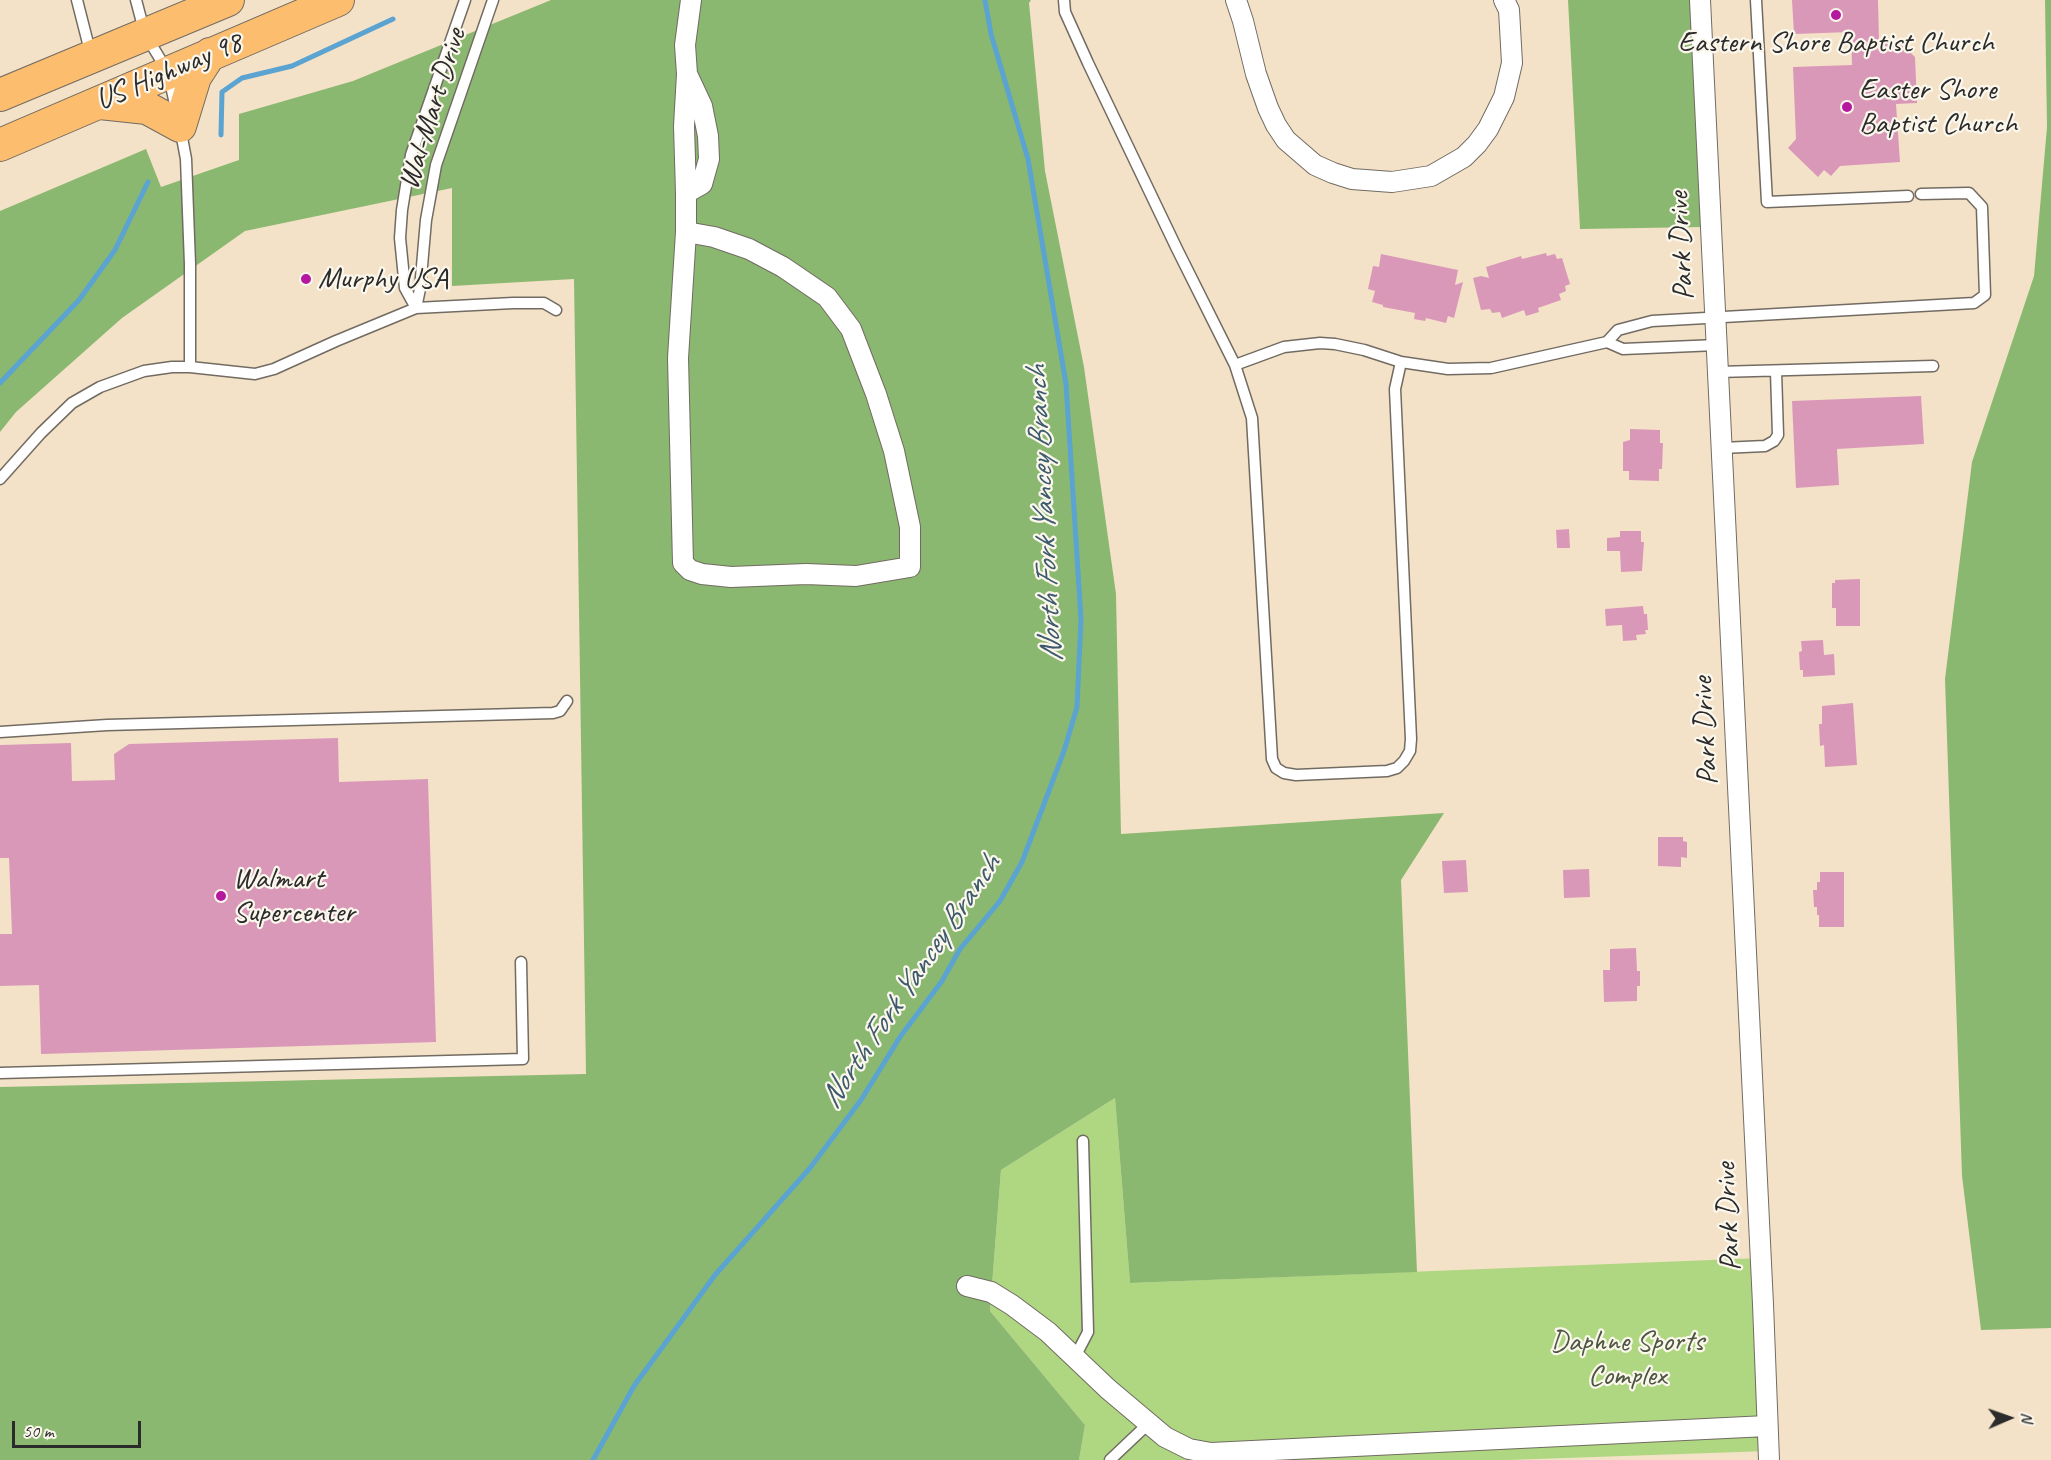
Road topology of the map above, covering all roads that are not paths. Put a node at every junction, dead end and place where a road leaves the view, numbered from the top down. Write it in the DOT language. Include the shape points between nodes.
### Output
graph roads {
  1 [pos="77,0"];
  2 [pos="136,0"];
  3 [pos="228,0"];
  4 [pos="338,0"];
  5 [pos="465,0"];
  6 [pos="493,0"];
  7 [pos="691,0"];
  8 [pos="1064,0"];
  9 [pos="1236,0"];
  10 [pos="1504,0"];
  11 [pos="1701,0"];
  12 [pos="1756,0"];
  13 [pos="145,34"];
  14 [pos="210,54"];
  15 [pos="92,57"];
  16 [pos="168,72"];
  17 [pos="2,89"];
  18 [pos="97,103"];
  19 [pos="180,126"];
  20 [pos="0,145"];
  21 [pos="1921,194"];
  22 [pos="1908,196"];
  23 [pos="686,232"];
  24 [pos="416,308"];
  25 [pos="556,310"];
  26 [pos="1715,318"];
  27 [pos="1607,342"];
  28 [pos="1717,345"];
  29 [pos="1401,362"];
  30 [pos="1236,365"];
  31 [pos="1933,366"];
  32 [pos="190,367"];
  33 [pos="1776,371"];
  34 [pos="1718,372"];
  35 [pos="1722,448"];
  36 [pos="0,479"];
  37 [pos="567,701"];
  38 [pos="0,732"];
  39 [pos="521,962"];
  40 [pos="0,1073"];
  41 [pos="1083,1141"];
  42 [pos="967,1286"];
  43 [pos="1075,1357"];
  44 [pos="1148,1424"];
  45 [pos="1767,1426"];
  46 [pos="1110,1460"];
  47 [pos="1769,1460"];
  1 -- 15 [label="lane"];
  2 -- 13 [label="lane"];
  3 -- 13 [label="main road, US Highway 98"];
  4 -- 14 [label="main road, US Highway 98"];
  5 -- 24 [label="lane, Wal-Mart Drive" via="411,155 402,210 400,238 405,288"];
  6 -- 24 [label="lane, Wal-Mart Drive" via="436,165"];
  7 -- 23 [label="street" via="685,45"];
  8 -- 30 [label="lane" via="1068,19 1088,63"];
  9 -- 10 [label="street" via="1268,108 1286,140 1316,165 1333,173 1392,182 1431,176 1464,157 1488,129 1504,97 1512,63 1509,9"];
  11 -- 26 [label="street, Park Drive"];
  12 -- 22 [label="lane" via="1767,202"];
  13 -- 15 [label="main road, US Highway 98"];
  13 -- 16 [label="lane"];
  14 -- 16 [label="main road, US Highway 98"];
  14 -- 19 [label="main road" via="195,77"];
  15 -- 17 [label="main road, US Highway 98"];
  16 -- 18 [label="main road, US Highway 98"];
  16 -- 19 [label="lane"];
  18 -- 19 [label="main road" via="147,108"];
  18 -- 20 [label="main road, US Highway 98"];
  19 -- 32 [label="lane" via="186,159"];
  21 -- 26 [label="lane" via="1969,193 1982,207 1985,295 1974,303"];
  23 -- 23 [label="street" via="678,358 683,563 702,574 731,577 856,576 910,567 910,527 894,451 851,329 827,297 783,267 748,249"];
  24 -- 25 [label="lane" via="544,303"];
  24 -- 32 [label="lane" via="255,374"];
  26 -- 27 [label="lane" via="1652,321 1618,330"];
  26 -- 28 [label="street, Park Drive"];
  27 -- 28 [label="lane" via="1623,349"];
  27 -- 29 [label="lane" via="1491,368 1448,369"];
  28 -- 34 [label="street, Park Drive"];
  29 -- 30 [label="lane" via="1320,343 1284,347"];
  29 -- 30 [label="lane" via="1395,389 1410,751 1397,768 1388,771 1310,775 1284,773 1275,768 1272,759 1252,418"];
  31 -- 33 [label="lane"];
  32 -- 36 [label="lane" via="144,371 100,387 72,403"];
  33 -- 34 [label="lane"];
  33 -- 35 [label="lane" via="1778,435 1774,441 1766,446"];
  34 -- 35 [label="street, Park Drive"];
  35 -- 45 [label="street, Park Drive"];
  37 -- 38 [label="lane" via="560,711 553,713 107,725"];
  39 -- 40 [label="lane" via="523,1059"];
  41 -- 43 [label="lane" via="1088,1332"];
  42 -- 43 [label="street" via="991,1292 1012,1305"];
  43 -- 44 [label="street"];
  44 -- 45 [label="street" via="1189,1449 1211,1453"];
  44 -- 46 [label="lane"];
  45 -- 47 [label="street, Park Drive"];
}
